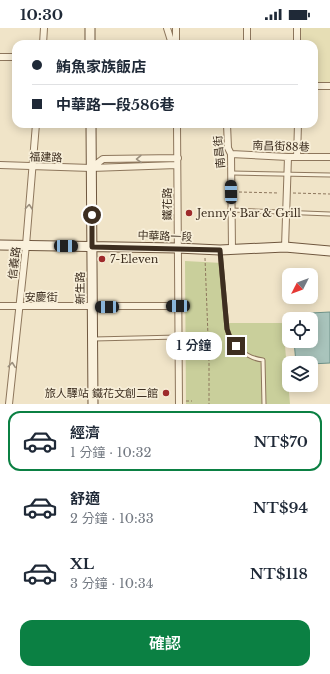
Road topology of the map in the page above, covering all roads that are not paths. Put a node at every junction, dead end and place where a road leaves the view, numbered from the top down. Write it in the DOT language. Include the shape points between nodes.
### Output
graph roads {
  1 [pos="44,28"];
  2 [pos="90,28"];
  3 [pos="167,28"];
  4 [pos="176,28"];
  5 [pos="247,28"];
  6 [pos="297,28"];
  7 [pos="43,40"];
  8 [pos="90,40"];
  9 [pos="171,40"];
  10 [pos="176,40"];
  11 [pos="247,40"];
  12 [pos="297,40"];
  13 [pos="0,57"];
  14 [pos="12,57"];
  15 [pos="318,86"];
  16 [pos="330,86"];
  17 [pos="36,128"];
  18 [pos="91,128"];
  19 [pos="177,128"];
  20 [pos="227,128"];
  21 [pos="298,128"];
  22 [pos="231,154"];
  23 [pos="288,157"];
  24 [pos="297,157"];
  25 [pos="330,157"];
  26 [pos="178,158"];
  27 [pos="0,165"];
  28 [pos="177,166"];
  29 [pos="32,167"];
  30 [pos="91,168"];
  31 [pos="231,173"];
  32 [pos="287,174"];
  33 [pos="330,175"];
  34 [pos="231,210"];
  35 [pos="286,212"];
  36 [pos="330,214"];
  37 [pos="0,245"];
  38 [pos="26,245"];
  39 [pos="92,247"];
  40 [pos="285,247"];
  41 [pos="177,248"];
  42 [pos="220,250"];
  43 [pos="232,250"];
  44 [pos="330,251"];
  45 [pos="0,306"];
  46 [pos="178,306"];
  47 [pos="18,307"];
  48 [pos="92,307"];
  49 [pos="178,337"];
  50 [pos="92,339"];
  51 [pos="182,402"];
  52 [pos="8,404"];
  53 [pos="93,404"];
  54 [pos="264,404"];
  1 -- 7 [label="street"];
  2 -- 8 [label="street"];
  3 -- 9 [label="street"];
  4 -- 10 [label="street"];
  5 -- 11 [label="street"];
  6 -- 12 [label="street"];
  13 -- 14 [label="street"];
  15 -- 16 [label="street"];
  17 -- 29 [label="street, 信義路"];
  18 -- 30 [label="street, 新生路"];
  19 -- 26 [label="street, 鐵花路"];
  20 -- 22 [label="street, 南昌街" via="228,148"];
  21 -- 24 [label="street"];
  22 -- 23 [label="street, 南昌街88巷"];
  22 -- 31 [label="street, 南昌街"];
  23 -- 24 [label="street, 南昌街88巷"];
  23 -- 32 [label="street"];
  24 -- 25 [label="street, 南昌街88巷"];
  26 -- 28 [label="street, 鐵花路"];
  26 -- 30 [label="street, 福建路, one-way" via="103,159"];
  27 -- 29 [label="street, 福建路"];
  28 -- 30 [label="street, 福建路"];
  28 -- 41 [label="street, 鐵花路"];
  29 -- 30 [label="street, 福建路"];
  38 -- 29 [label="street, 信義路, one-way"];
  30 -- 39 [label="street, 新生路"];
  31 -- 32 [label="lane"];
  31 -- 34 [label="street, 南昌街"];
  32 -- 33 [label="lane"];
  32 -- 35 [label="street"];
  34 -- 35 [label="lane"];
  34 -- 43 [label="street, 南昌街"];
  35 -- 36 [label="lane"];
  35 -- 40 [label="street"];
  37 -- 38 [label="street, 中華路一段"];
  38 -- 39 [label="street, 中華路一段"];
  38 -- 47 [label="street, 信義路"];
  39 -- 41 [label="street, 中華路一段"];
  39 -- 48 [label="street, 新生路"];
  40 -- 43 [label="street, 中華路一段"];
  40 -- 44 [label="street, 中華路一段"];
  41 -- 42 [label="street, 中華路一段"];
  41 -- 46 [label="street, 鐵花路"];
  42 -- 43 [label="street, 中華路一段"];
  42 -- 54 [label="lane" via="227,329 230,338 244,354 262,360"];
  45 -- 47 [label="street, 安慶街"];
  46 -- 48 [label="street, 安慶街"];
  46 -- 49 [label="street, 鐵花路"];
  47 -- 48 [label="street, 安慶街"];
  52 -- 47 [label="street, 信義路, one-way"];
  48 -- 50 [label="street, 新生路"];
  49 -- 50 [label="lane"];
  49 -- 51 [label="street, 鐵花路"];
  50 -- 53 [label="street, 新生路"];
}
